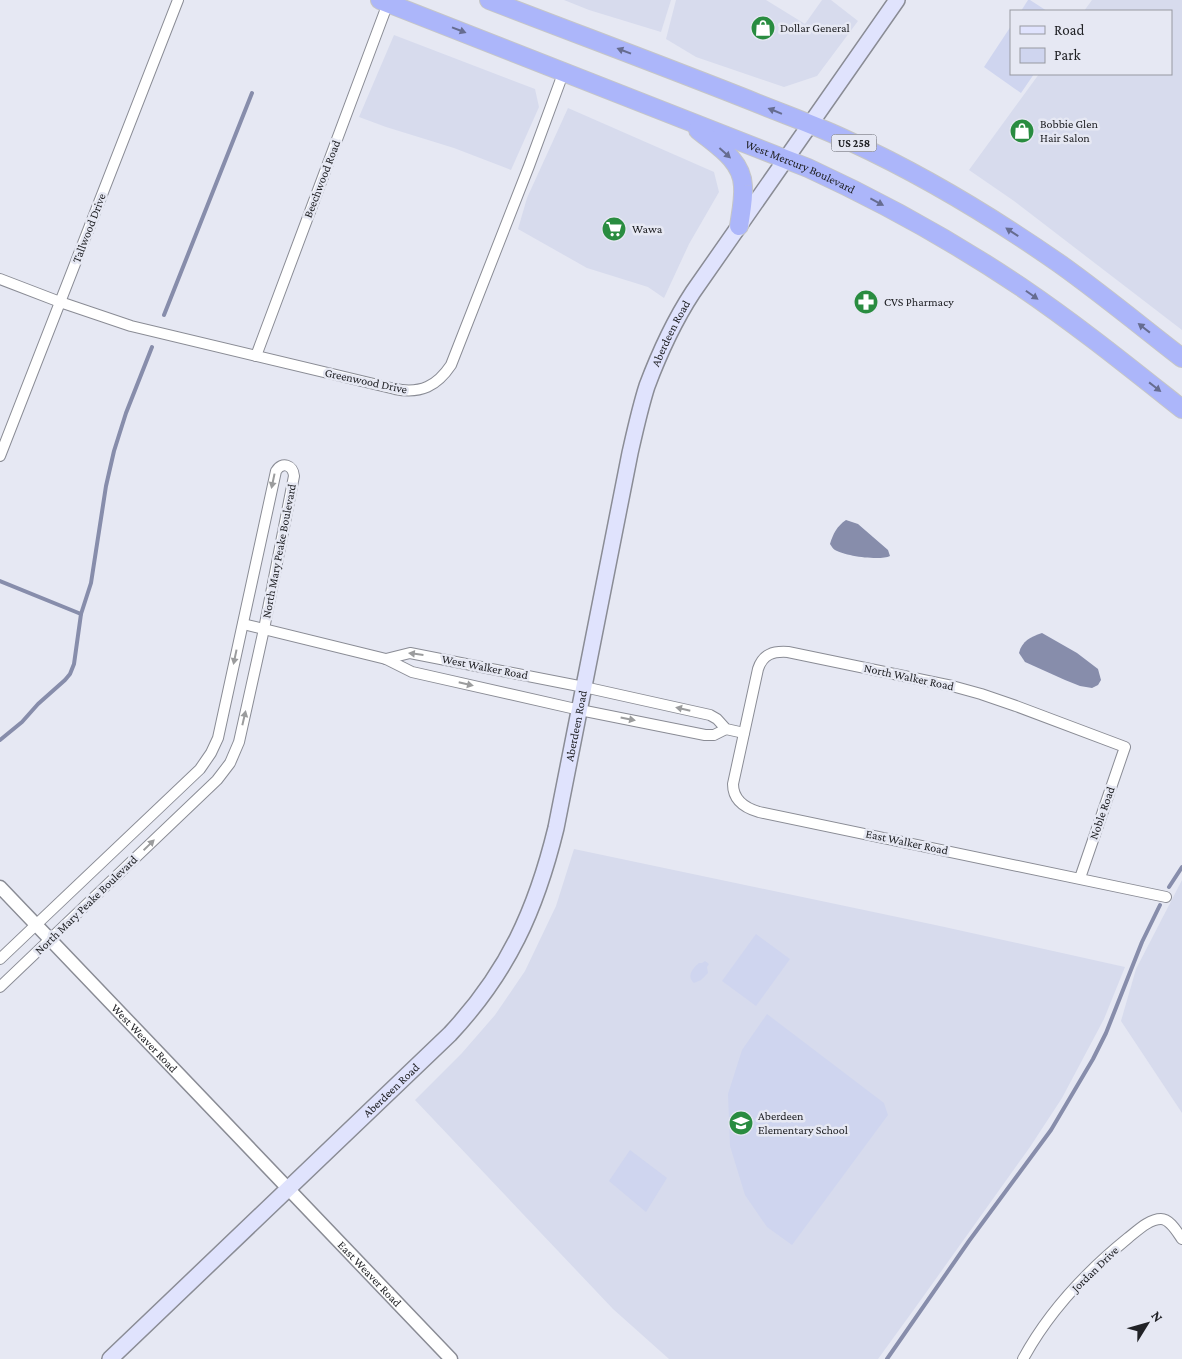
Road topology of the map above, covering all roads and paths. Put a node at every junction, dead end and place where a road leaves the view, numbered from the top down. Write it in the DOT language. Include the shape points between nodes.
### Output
graph roads {
  1 [pos="178,0"];
  2 [pos="489,0"];
  3 [pos="897,0"];
  4 [pos="384,2"];
  5 [pos="564,71"];
  6 [pos="688,121"];
  7 [pos="810,125"];
  8 [pos="786,159"];
  9 [pos="739,226"];
  10 [pos="0,279"];
  11 [pos="60,302"];
  12 [pos="256,356"];
  13 [pos="1182,358"];
  14 [pos="1182,409"];
  15 [pos="0,456"];
  16 [pos="243,624"];
  17 [pos="264,629"];
  18 [pos="386,659"];
  19 [pos="584,686"];
  20 [pos="580,710"];
  21 [pos="726,729"];
  22 [pos="744,733"];
  23 [pos="1125,748"];
  24 [pos="1080,878"];
  25 [pos="0,887"];
  26 [pos="1166,896"];
  27 [pos="36,925"];
  28 [pos="50,939"];
  29 [pos="0,959"];
  30 [pos="0,987"];
  31 [pos="289,1188"];
  32 [pos="1182,1239"];
  33 [pos="110,1359"];
  34 [pos="451,1359"];
  35 [pos="1023,1359"];
  1 -- 11 [label="street, Tallwood Drive"];
  7 -- 2 [label="highway, US 258, one-way"];
  3 -- 7 [label="main road, Aberdeen Road"];
  4 -- 5 [label="highway, West Mercury Boulevard, one-way"];
  4 -- 12 [label="street, Beechwood Road"];
  5 -- 6 [label="highway, West Mercury Boulevard"];
  5 -- 12 [label="street, Greenwood Drive" via="455,356 439,380 422,389 404,391"];
  6 -- 8 [label="highway, West Mercury Boulevard"];
  6 -- 9 [label="highway, one-way" via="740,171 743,194"];
  7 -- 8 [label="main road, Aberdeen Road"];
  13 -- 7 [label="highway, US 258, one-way" via="1062,266 1006,228 903,168"];
  8 -- 9 [label="main road, Aberdeen Road"];
  8 -- 14 [label="highway, West Mercury Boulevard, one-way" via="891,209 988,266 1080,328"];
  9 -- 19 [label="main road, Aberdeen Road" via="680,313 647,386 630,453"];
  10 -- 11 [label="street, Greenwood Drive"];
  11 -- 12 [label="street, Greenwood Drive" via="131,326"];
  11 -- 15 [label="street, Tallwood Drive"];
  16 -- 17 [label="street, West Walker Road"];
  17 -- 16 [label="street, North Mary Peake Boulevard, one-way" via="294,476 287,465 278,467 276,471"];
  16 -- 27 [label="street, North Mary Peake Boulevard, one-way" via="218,738 200,769"];
  17 -- 18 [label="street, West Walker Road"];
  28 -- 17 [label="street, North Mary Peake Boulevard, one-way" via="217,780 230,763 239,742"];
  19 -- 18 [label="street, West Walker Road, one-way" via="410,652"];
  18 -- 20 [label="street, West Walker Road, one-way" via="412,672"];
  19 -- 20 [label="main road, Aberdeen Road"];
  21 -- 19 [label="street, one-way" via="710,715"];
  20 -- 21 [label="street, one-way" via="705,735"];
  20 -- 31 [label="main road, Aberdeen Road" via="547,866 524,926 502,966 450,1034"];
  21 -- 22 [label="street"];
  22 -- 23 [label="street, North Walker Road" via="759,665 768,654 783,652 981,694"];
  22 -- 24 [label="street, East Walker Road" via="733,788 739,802 749,808"];
  23 -- 24 [label="street, Noble Road"];
  24 -- 26 [label="street, East Walker Road"];
  25 -- 27 [label="street, West Weaver Road"];
  27 -- 28 [label="street, West Weaver Road"];
  27 -- 29 [label="street, North Mary Peake Boulevard"];
  28 -- 30 [label="street, North Mary Peake Boulevard"];
  28 -- 31 [label="street, West Weaver Road"];
  31 -- 33 [label="main road, Aberdeen Road"];
  31 -- 34 [label="street, East Weaver Road"];
  32 -- 35 [label="street, Jordan Drive" via="1170,1223 1162,1219 1152,1220 1141,1228 1080,1281"];
}
